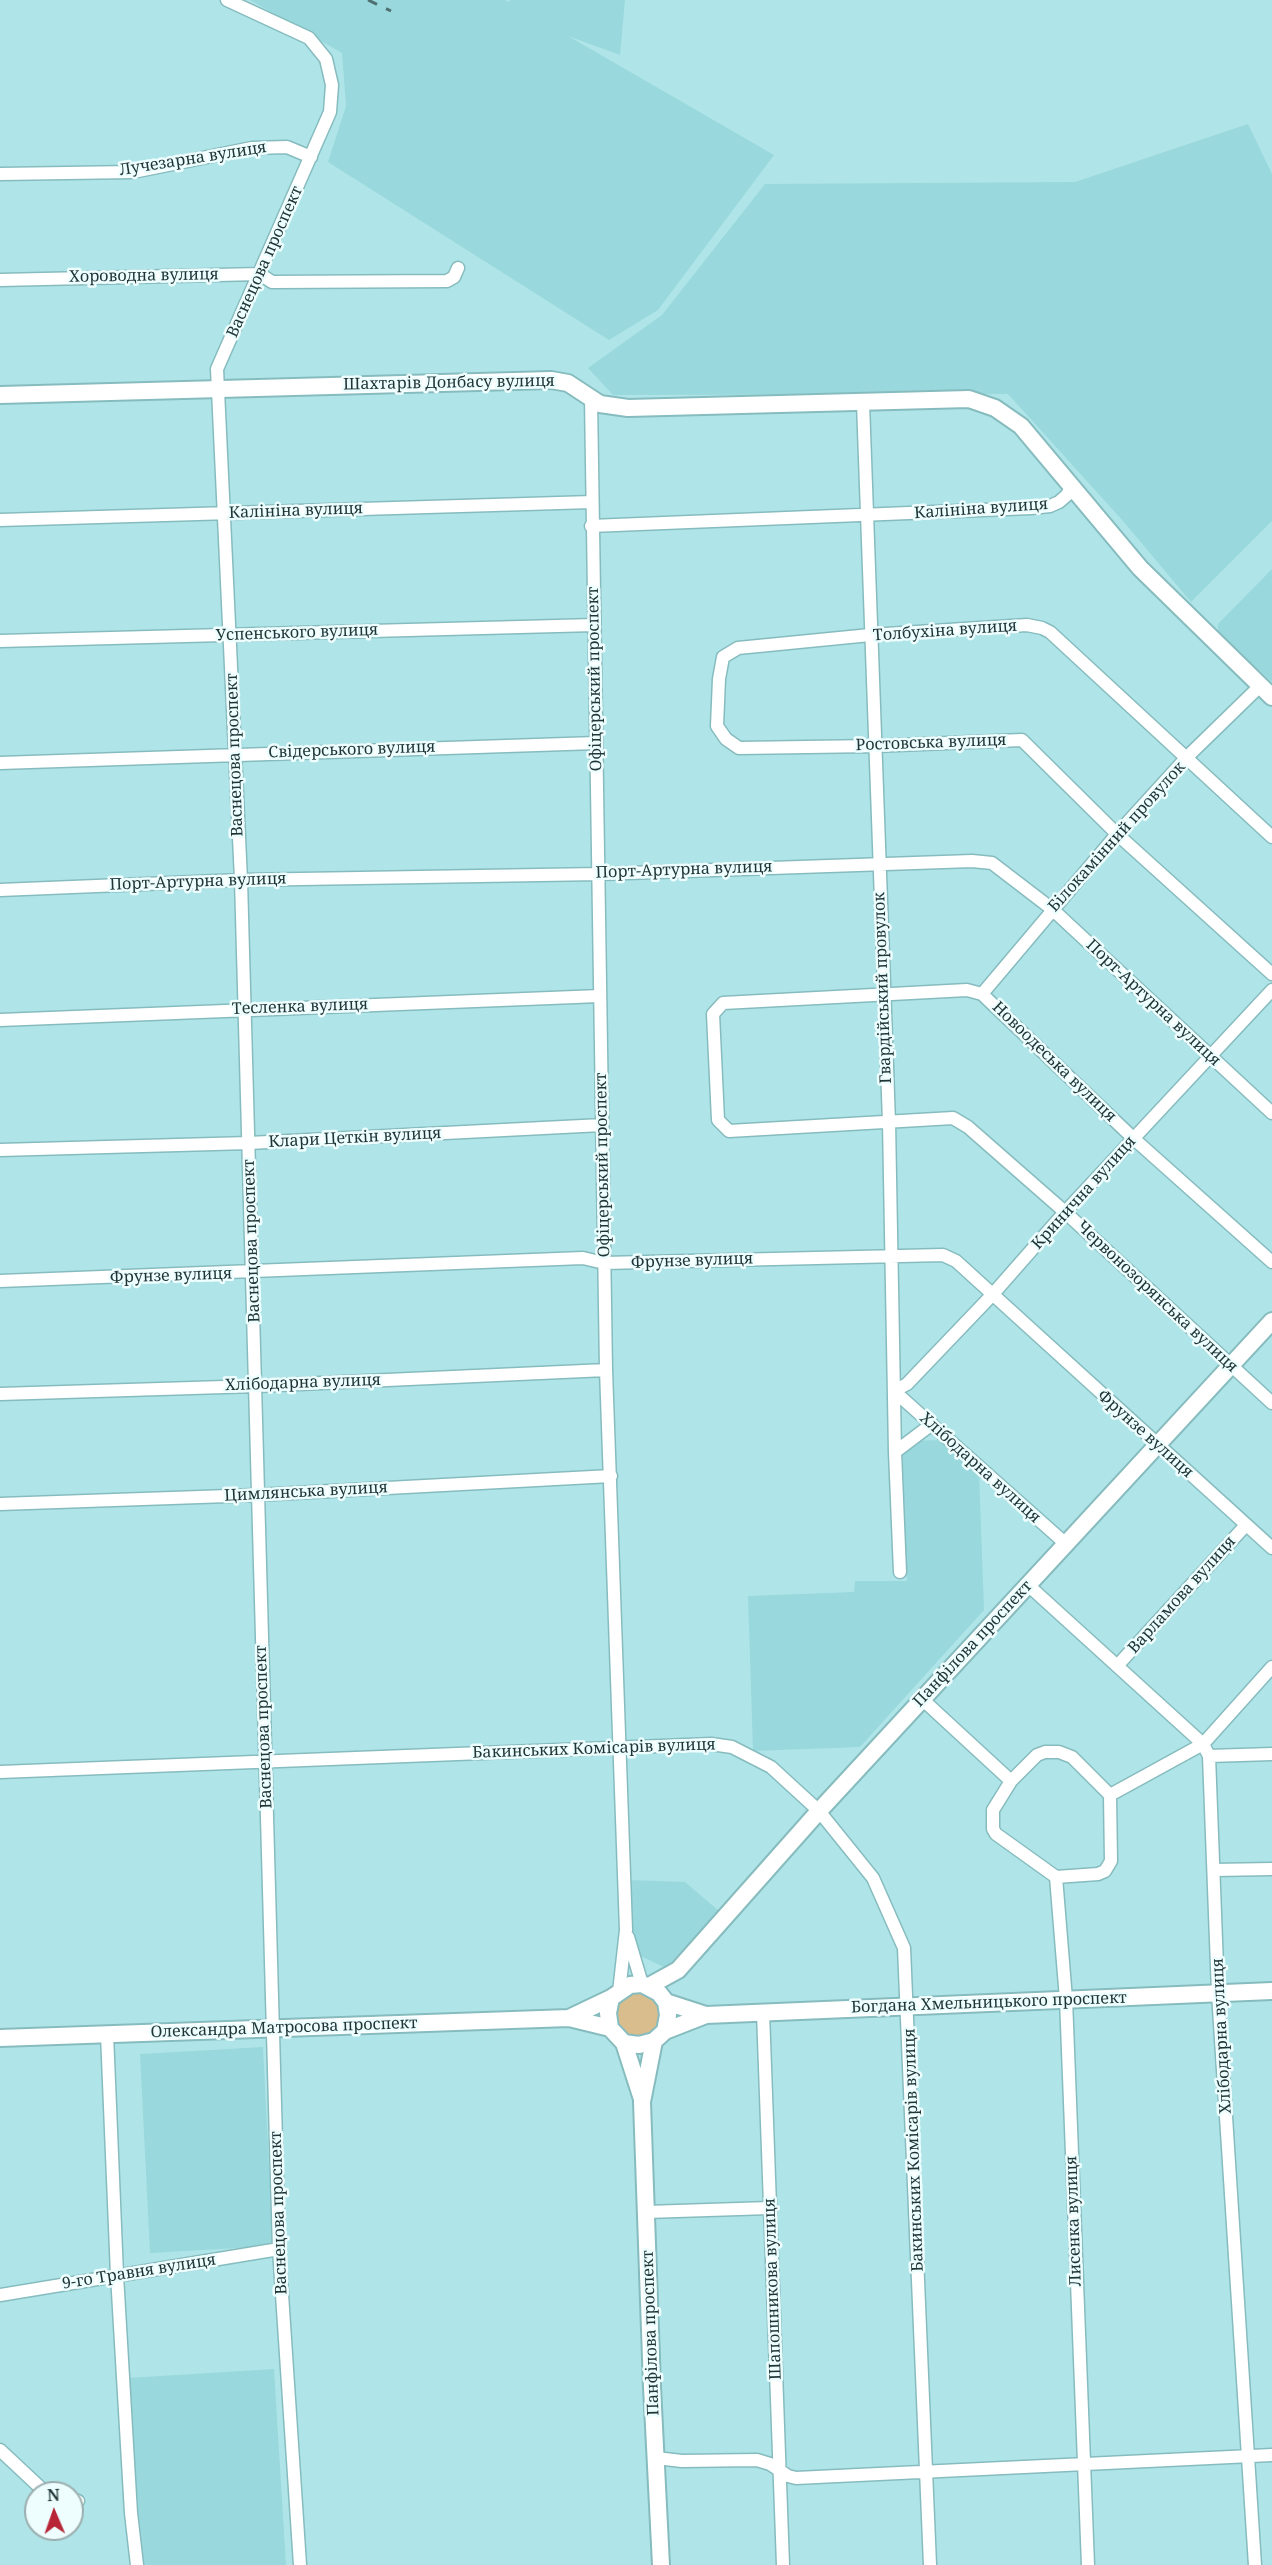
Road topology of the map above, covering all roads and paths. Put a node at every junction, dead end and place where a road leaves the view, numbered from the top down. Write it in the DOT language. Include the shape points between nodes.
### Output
graph roads {
  1 [pos="227,0"];
  2 [pos="311,157"];
  3 [pos="0,174"];
  4 [pos="458,268"];
  5 [pos="260,274"];
  6 [pos="0,280"];
  7 [pos="220,389"];
  8 [pos="0,395"];
  9 [pos="591,399"];
  10 [pos="863,404"];
  11 [pos="1071,487"];
  12 [pos="592,502"];
  13 [pos="225,513"];
  14 [pos="866,516"];
  15 [pos="0,520"];
  16 [pos="591,526"];
  17 [pos="594,625"];
  18 [pos="230,634"];
  19 [pos="870,636"];
  20 [pos="0,641"];
  21 [pos="1266,692"];
  22 [pos="718,695"];
  23 [pos="596,743"];
  24 [pos="874,746"];
  25 [pos="235,753"];
  26 [pos="1187,757"];
  27 [pos="0,763"];
  28 [pos="1117,834"];
  29 [pos="1272,837"];
  30 [pos="878,863"];
  31 [pos="599,874"];
  32 [pos="241,880"];
  33 [pos="0,890"];
  34 [pos="1052,909"];
  35 [pos="1272,974"];
  36 [pos="1272,990"];
  37 [pos="982,994"];
  38 [pos="600,996"];
  39 [pos="883,996"];
  40 [pos="243,1009"];
  41 [pos="0,1020"];
  42 [pos="1210,1057"];
  43 [pos="1272,1113"];
  44 [pos="889,1122"];
  45 [pos="602,1125"];
  46 [pos="1133,1138"];
  47 [pos="249,1143"];
  48 [pos="0,1150"];
  49 [pos="1065,1212"];
  50 [pos="892,1254"];
  51 [pos="1272,1262"];
  52 [pos="604,1263"];
  53 [pos="252,1273"];
  54 [pos="0,1281"];
  55 [pos="993,1294"];
  56 [pos="1272,1321"];
  57 [pos="1230,1365"];
  58 [pos="606,1370"];
  59 [pos="256,1386"];
  60 [pos="894,1391"];
  61 [pos="0,1394"];
  62 [pos="1272,1403"];
  63 [pos="932,1424"];
  64 [pos="1158,1445"];
  65 [pos="896,1452"];
  66 [pos="611,1476"];
  67 [pos="257,1495"];
  68 [pos="0,1504"];
  69 [pos="1246,1525"];
  70 [pos="1066,1544"];
  71 [pos="1272,1548"];
  72 [pos="900,1572"];
  73 [pos="1028,1585"];
  74 [pos="1117,1666"];
  75 [pos="1272,1666"];
  76 [pos="922,1699"];
  77 [pos="1203,1744"];
  78 [pos="618,1747"];
  79 [pos="1272,1754"];
  80 [pos="1209,1756"];
  81 [pos="265,1761"];
  82 [pos="0,1772"];
  83 [pos="1011,1782"];
  84 [pos="1110,1795"];
  85 [pos="819,1810"];
  86 [pos="1272,1869"];
  87 [pos="1214,1870"];
  88 [pos="1056,1877"];
  89 [pos="626,1930"];
  90 [pos="678,1970"];
  91 [pos="646,1985"];
  92 [pos="1272,1991"];
  93 [pos="1218,1993"];
  94 [pos="615,1995"];
  95 [pos="1066,2000"];
  96 [pos="666,2002"];
  97 [pos="908,2006"];
  98 [pos="763,2012"];
  99 [pos="706,2014"];
  100 [pos="569,2019"];
  101 [pos="610,2028"];
  102 [pos="272,2029"];
  103 [pos="107,2034"];
  104 [pos="659,2036"];
  105 [pos="0,2038"];
  106 [pos="624,2043"];
  107 [pos="642,2102"];
  108 [pos="770,2208"];
  109 [pos="646,2212"];
  110 [pos="279,2249"];
  111 [pos="117,2275"];
  112 [pos="0,2295"];
  113 [pos="0,2450"];
  114 [pos="1272,2455"];
  115 [pos="1249,2456"];
  116 [pos="656,2458"];
  117 [pos="1084,2464"];
  118 [pos="779,2470"];
  119 [pos="927,2472"];
  120 [pos="33,2481"];
  121 [pos="137,2565"];
  122 [pos="300,2565"];
  123 [pos="661,2565"];
  124 [pos="783,2565"];
  125 [pos="930,2565"];
  126 [pos="1088,2565"];
  127 [pos="1255,2565"];
  1 -- 2 [label="street, Васнецова проспект" via="309,38 326,59 332,85 330,112"];
  2 -- 3 [label="street, Лучезарна вулиця" via="287,147 252,148 133,171"];
  2 -- 5 [label="street, Васнецова проспект"];
  4 -- 5 [label="street, Хороводна вулиця" via="454,277 447,280 272,282"];
  5 -- 6 [label="street, Хороводна вулиця"];
  5 -- 7 [label="street, Васнецова проспект" via="217,369"];
  7 -- 8 [label="main road, Шахтарів Донбасу вулиця"];
  7 -- 9 [label="main road, Шахтарів Донбасу вулиця" via="551,380 568,383"];
  7 -- 13 [label="street, Васнецова проспект"];
  9 -- 10 [label="main road, Шахтарів Донбасу вулиця" via="628,408"];
  9 -- 12 [label="street, Офіцерський проспект"];
  10 -- 11 [label="main road, Шахтарів Донбасу вулиця" via="969,399 995,408 1021,426"];
  10 -- 14 [label="street, Гвардійський провулок"];
  11 -- 14 [label="street, Калініна вулиця" via="1067,495 1050,506"];
  11 -- 21 [label="main road" via="1140,568"];
  12 -- 13 [label="street, Калініна вулиця"];
  12 -- 16 [label="street, Офіцерський проспект"];
  13 -- 15 [label="street, Калініна вулиця"];
  13 -- 18 [label="street, Васнецова проспект"];
  14 -- 16 [label="street, Калініна вулиця"];
  14 -- 19 [label="street, Гвардійський провулок"];
  16 -- 17 [label="street, Офіцерський проспект"];
  17 -- 18 [label="street, Успенського вулиця"];
  17 -- 23 [label="street, Офіцерський проспект"];
  18 -- 20 [label="street, Успенського вулиця"];
  18 -- 25 [label="street, Васнецова проспект"];
  19 -- 22 [label="street, Толбухіна вулиця" via="738,648 723,657"];
  19 -- 24 [label="street, Гвардійський провулок"];
  19 -- 26 [label="street, Толбухіна вулиця" via="1027,625 1042,628"];
  21 -- 26 [label="street, Білокамінний провулок"];
  22 -- 24 [label="street, Ростовська вулиця" via="717,726 726,739 740,748"];
  23 -- 25 [label="street, Свідерського вулиця"];
  23 -- 31 [label="street, Офіцерський проспект"];
  24 -- 28 [label="street, Ростовська вулиця" via="1022,740"];
  24 -- 30 [label="street, Гвардійський провулок"];
  25 -- 27 [label="street, Свідерського вулиця"];
  25 -- 32 [label="street, Васнецова проспект"];
  26 -- 28 [label="street, Білокамінний провулок"];
  26 -- 29 [label="street, Толбухіна вулиця"];
  28 -- 34 [label="street, Білокамінний провулок"];
  28 -- 35 [label="street, Ростовська вулиця"];
  30 -- 31 [label="street, Порт-Артурна вулиця"];
  30 -- 34 [label="street, Порт-Артурна вулиця" via="992,863"];
  30 -- 39 [label="street, Гвардійський провулок"];
  31 -- 32 [label="street, Порт-Артурна вулиця"];
  31 -- 38 [label="street, Офіцерський проспект"];
  32 -- 33 [label="street, Порт-Артурна вулиця"];
  32 -- 40 [label="street, Васнецова проспект"];
  34 -- 37 [label="street, Білокамінний провулок"];
  34 -- 42 [label="street, Порт-Артурна вулиця"];
  36 -- 42 [label="street, Кринична вулиця"];
  37 -- 39 [label="street, Новоодеська вулиця" via="967,990"];
  37 -- 46 [label="street, Новоодеська вулиця"];
  38 -- 40 [label="street, Тесленка вулиця"];
  38 -- 45 [label="street, Офіцерський проспект"];
  39 -- 44 [label="street, Гвардійський провулок"];
  39 -- 44 [label="street, Новоодеська вулиця" via="723,1003 713,1014 718,1120 729,1131"];
  40 -- 41 [label="street, Тесленка вулиця"];
  40 -- 47 [label="street, Васнецова проспект"];
  42 -- 43 [label="street, Порт-Артурна вулиця"];
  42 -- 46 [label="street, Кринична вулиця"];
  44 -- 49 [label="street, Червонозорянська вулиця" via="953,1118 968,1126"];
  44 -- 50 [label="street, Гвардійський провулок"];
  45 -- 47 [label="street, Клари Цеткін вулиця"];
  45 -- 52 [label="street, Офіцерський проспект"];
  46 -- 49 [label="street, Кринична вулиця"];
  46 -- 51 [label="street, Новоодеська вулиця"];
  47 -- 48 [label="street, Клари Цеткін вулиця"];
  47 -- 53 [label="street, Васнецова проспект"];
  49 -- 55 [label="street, Кринична вулиця"];
  49 -- 57 [label="street, Червонозорянська вулиця"];
  50 -- 52 [label="street, Фрунзе вулиця"];
  50 -- 55 [label="street, Фрунзе вулиця" via="949,1257"];
  50 -- 60 [label="street, Гвардійський провулок"];
  52 -- 53 [label="street, Фрунзе вулиця" via="583,1258"];
  52 -- 58 [label="street, Офіцерський проспект"];
  53 -- 54 [label="street, Фрунзе вулиця"];
  53 -- 59 [label="street, Васнецова проспект"];
  55 -- 60 [label="street, Кринична вулиця" via="907,1384"];
  55 -- 64 [label="street, Фрунзе вулиця"];
  56 -- 57 [label="main road, Панфілова проспект"];
  57 -- 62 [label="street, Червонозорянська вулиця"];
  57 -- 64 [label="main road, Панфілова проспект"];
  58 -- 59 [label="street, Хлібодарна вулиця"];
  58 -- 66 [label="street, Офіцерський проспект"];
  59 -- 61 [label="street, Хлібодарна вулиця"];
  59 -- 67 [label="street, Васнецова проспект"];
  60 -- 63 [label="street, Хлібодарна вулиця"];
  60 -- 65 [label="street, Гвардійський провулок"];
  63 -- 65 [label="street"];
  63 -- 70 [label="street, Хлібодарна вулиця"];
  64 -- 69 [label="street, Фрунзе вулиця"];
  64 -- 70 [label="main road, Панфілова проспект"];
  65 -- 72 [label="street, Гвардійський провулок"];
  66 -- 67 [label="street, Цимлянська вулиця"];
  66 -- 78 [label="street, Офіцерський проспект"];
  67 -- 68 [label="street, Цимлянська вулиця"];
  67 -- 81 [label="street, Васнецова проспект"];
  69 -- 71 [label="street, Фрунзе вулиця"];
  69 -- 74 [label="street, Варламова вулиця"];
  70 -- 73 [label="main road, Панфілова проспект"];
  73 -- 74 [label="street, Хлібодарна вулиця"];
  73 -- 76 [label="main road, Панфілова проспект"];
  74 -- 77 [label="street, Хлібодарна вулиця"];
  75 -- 77 [label="street"];
  76 -- 83 [label="street"];
  76 -- 85 [label="main road, Панфілова проспект"];
  77 -- 80 [label="street, Хлібодарна вулиця"];
  77 -- 84 [label="street"];
  78 -- 81 [label="street, Бакинських Комісарів вулиця"];
  78 -- 85 [label="street, Бакинських Комісарів вулиця" via="711,1743 732,1747 771,1767"];
  78 -- 89 [label="street, Офіцерський проспект"];
  79 -- 80 [label="street"];
  80 -- 87 [label="street, Хлібодарна вулиця"];
  81 -- 82 [label="street, Бакинських Комісарів вулиця"];
  81 -- 102 [label="street, Васнецова проспект"];
  83 -- 84 [label="street" via="1037,1755 1059,1752 1072,1757"];
  83 -- 88 [label="street" via="993,1810 993,1829"];
  84 -- 88 [label="street" via="1109,1865 1098,1874"];
  85 -- 90 [label="main road, Панфілова проспект"];
  85 -- 97 [label="street, Бакинських Комісарів вулиця" via="873,1878 904,1948"];
  86 -- 87 [label="street"];
  87 -- 93 [label="street, Хлібодарна вулиця"];
  88 -- 95 [label="street, Лисенка вулиця"];
  89 -- 91 [label="street"];
  89 -- 94 [label="street"];
  90 -- 91 [label="main road, Панфілова проспект"];
  90 -- 96 [label="main road, Панфілова проспект"];
  91 -- 94 [label="main road" via="630,1985"];
  91 -- 96 [label="main road"];
  92 -- 93 [label="main road, Богдана Хмельницького проспект"];
  93 -- 95 [label="main road, Богдана Хмельницького проспект"];
  93 -- 115 [label="street, Хлібодарна вулиця"];
  94 -- 100 [label="main road"];
  94 -- 101 [label="main road" via="608,2013"];
  95 -- 97 [label="main road, Богдана Хмельницького проспект"];
  95 -- 117 [label="street, Лисенка вулиця"];
  96 -- 99 [label="main road"];
  96 -- 104 [label="main road" via="668,2015"];
  97 -- 98 [label="main road, Богдана Хмельницького проспект"];
  97 -- 119 [label="street, Бакинських Комісарів вулиця"];
  98 -- 99 [label="main road, Богдана Хмельницького проспект"];
  98 -- 108 [label="street, Шапошникова вулиця"];
  99 -- 104 [label="main road"];
  100 -- 101 [label="main road"];
  100 -- 102 [label="main road, Олександра Матросова проспект"];
  101 -- 106 [label="main road"];
  102 -- 103 [label="main road, Олександра Матросова проспект"];
  102 -- 110 [label="street, Васнецова проспект"];
  103 -- 105 [label="main road, Олександра Матросова проспект"];
  103 -- 111 [label="street"];
  104 -- 106 [label="main road" via="639,2045"];
  104 -- 107 [label="main road, Панфілова проспект"];
  106 -- 107 [label="main road, Панфілова проспект"];
  107 -- 109 [label="main road, Панфілова проспект"];
  108 -- 109 [label="street"];
  108 -- 118 [label="street, Шапошникова вулиця"];
  109 -- 116 [label="main road, Панфілова проспект"];
  110 -- 111 [label="street, 9-го Травня вулиця"];
  110 -- 122 [label="street, Васнецова проспект"];
  111 -- 112 [label="street, 9-го Травня вулиця"];
  111 -- 121 [label="street"];
  113 -- 120 [label="street"];
  114 -- 115 [label="street"];
  115 -- 117 [label="street"];
  115 -- 127 [label="street, Хлібодарна вулиця"];
  116 -- 118 [label="street" via="757,2460"];
  116 -- 123 [label="main road, Панфілова проспект"];
  117 -- 119 [label="street"];
  117 -- 126 [label="street, Лисенка вулиця"];
  118 -- 119 [label="street" via="796,2478"];
  118 -- 124 [label="street, Шапошникова вулиця"];
  119 -- 125 [label="street, Бакинських Комісарів вулиця"];
}
